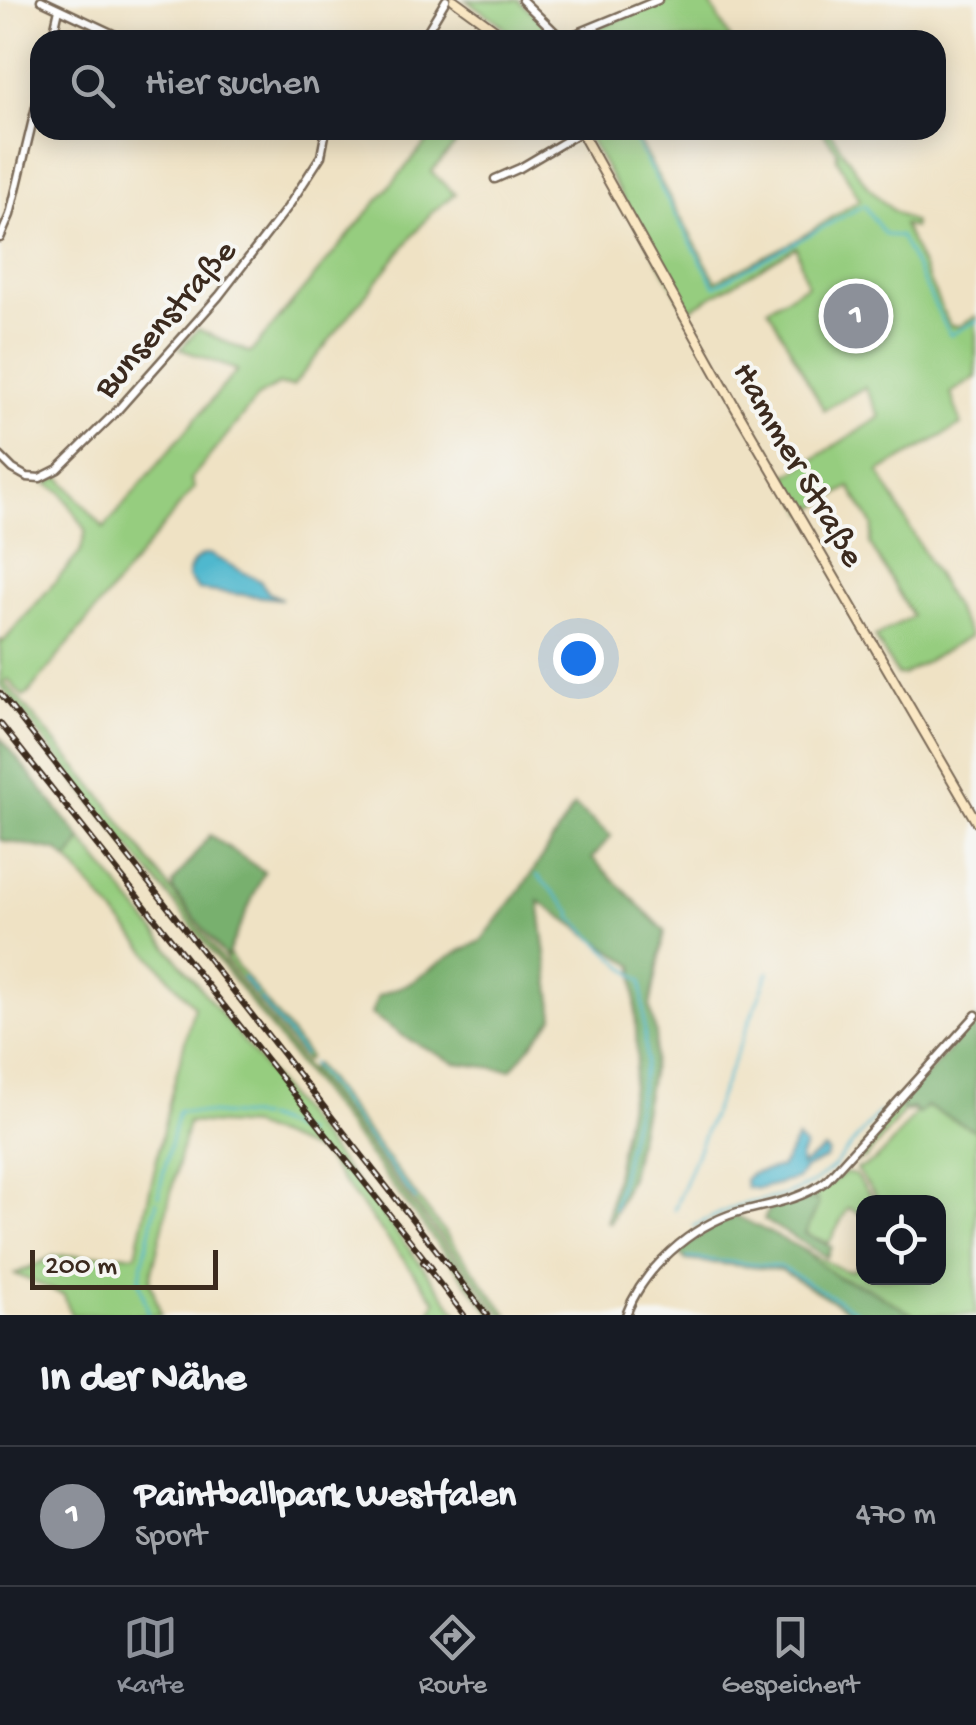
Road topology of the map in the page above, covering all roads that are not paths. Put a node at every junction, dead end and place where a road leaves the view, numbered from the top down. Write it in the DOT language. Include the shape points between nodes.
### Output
graph roads {
  1 [pos="41,0"];
  2 [pos="446,0"];
  3 [pos="454,0"];
  4 [pos="522,0"];
  5 [pos="658,0"];
  6 [pos="60,9"];
  7 [pos="55,30"];
  8 [pos="105,30"];
  9 [pos="428,30"];
  10 [pos="494,30"];
  11 [pos="553,30"];
  12 [pos="585,30"];
  13 [pos="30,132"];
  14 [pos="326,140"];
  15 [pos="565,140"];
  16 [pos="585,140"];
  17 [pos="495,179"];
  18 [pos="0,238"];
  19 [pos="0,456"];
  20 [pos="976,821"];
  21 [pos="976,1014"];
  22 [pos="626,1315"];
  1 -- 6 [label="street"];
  2 -- 9 [label="street"];
  3 -- 10 [label="main road"];
  4 -- 11 [label="street"];
  5 -- 12 [label="street"];
  6 -- 7 [label="street"];
  6 -- 8 [label="street"];
  13 -- 18 [label="street"];
  14 -- 19 [label="street, Bunsenstraße" via="313,172 219,296 58,469 40,478 13,469"];
  15 -- 17 [label="street, Hammer Straße"];
  16 -- 20 [label="main road, Hammer Straße"];
  21 -- 22 [label="street" via="826,1181 795,1199 724,1217 690,1237 660,1263"];
}
